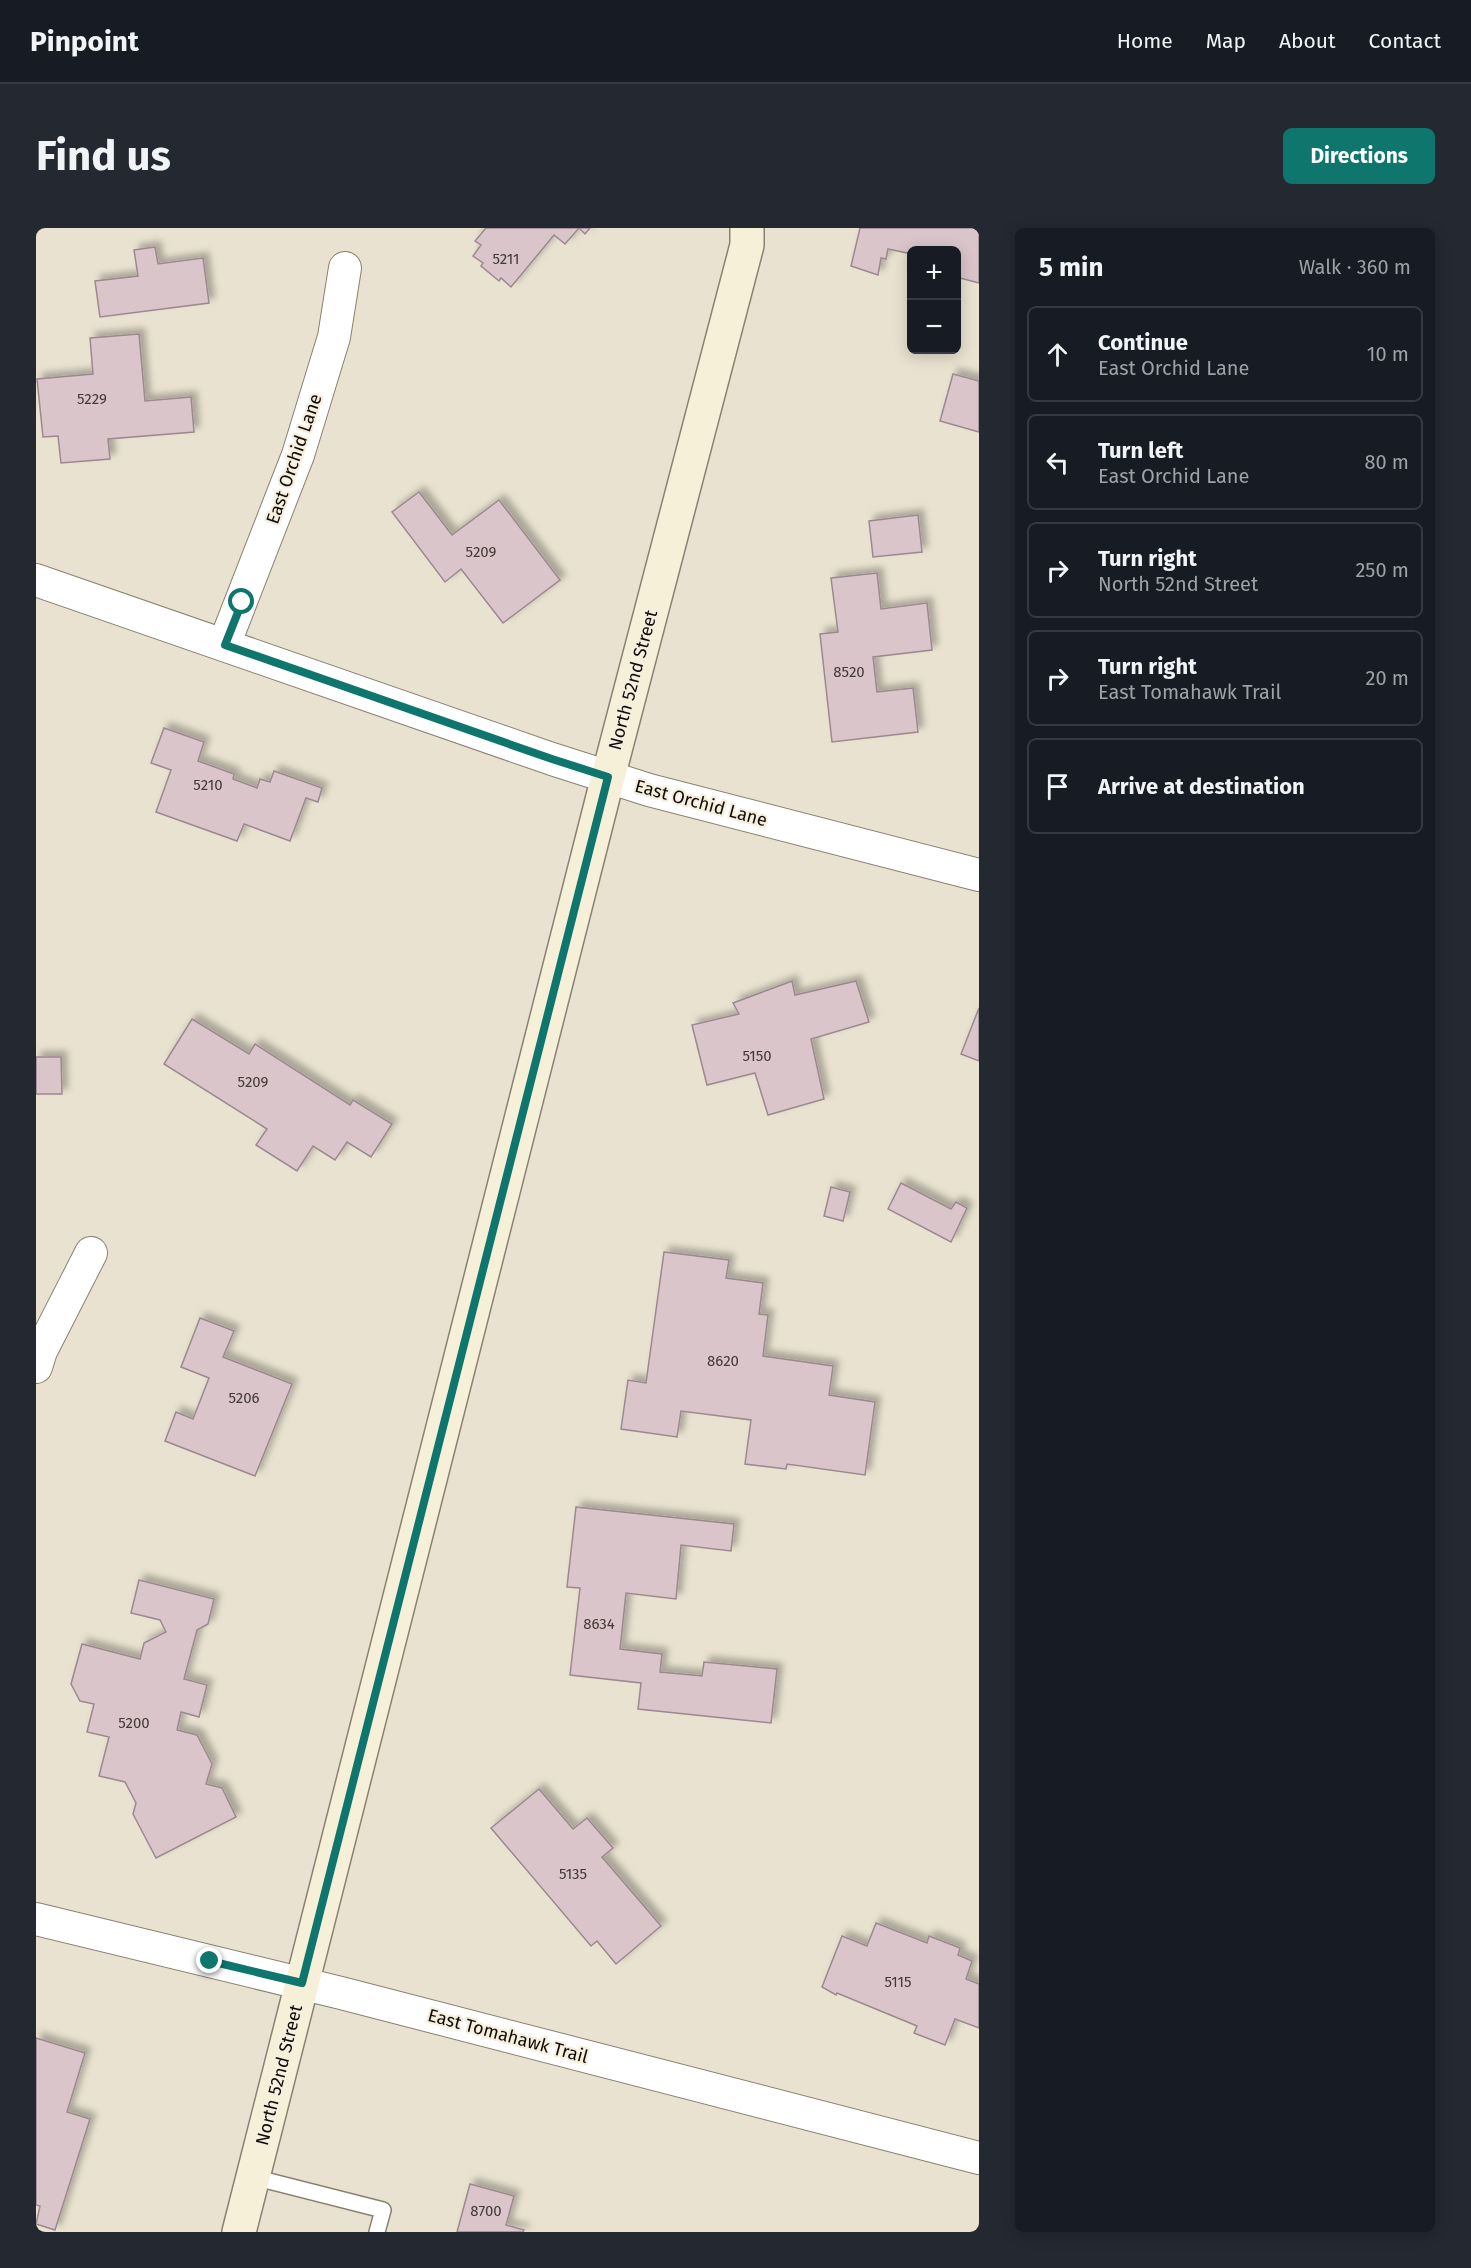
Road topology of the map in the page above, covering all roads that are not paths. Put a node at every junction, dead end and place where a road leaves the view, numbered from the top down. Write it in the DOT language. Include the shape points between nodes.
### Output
graph roads {
  1 [pos="751,234"];
  2 [pos="345,268"];
  3 [pos="36,580"];
  4 [pos="225,645"];
  5 [pos="608,777"];
  6 [pos="979,875"];
  7 [pos="91,1253"];
  8 [pos="36,1367"];
  9 [pos="36,1919"];
  10 [pos="302,1983"];
  11 [pos="979,2158"];
  12 [pos="253,2176"];
  13 [pos="239,2232"];
  14 [pos="377,2232"];
  1 -- 5 [label="street, North 52nd Street"];
  2 -- 4 [label="street, East Orchid Lane" via="334,337 298,455"];
  3 -- 4 [label="street, East Orchid Lane"];
  4 -- 5 [label="street, East Orchid Lane"];
  5 -- 6 [label="street, East Orchid Lane" via="671,797"];
  5 -- 10 [label="street, North 52nd Street"];
  7 -- 8 [label="street"];
  9 -- 10 [label="street, East Tomahawk Trail"];
  10 -- 11 [label="street, East Tomahawk Trail"];
  10 -- 12 [label="street, North 52nd Street"];
  12 -- 13 [label="street, North 52nd Street"];
  12 -- 14 [label="lane" via="383,2210"];
}
